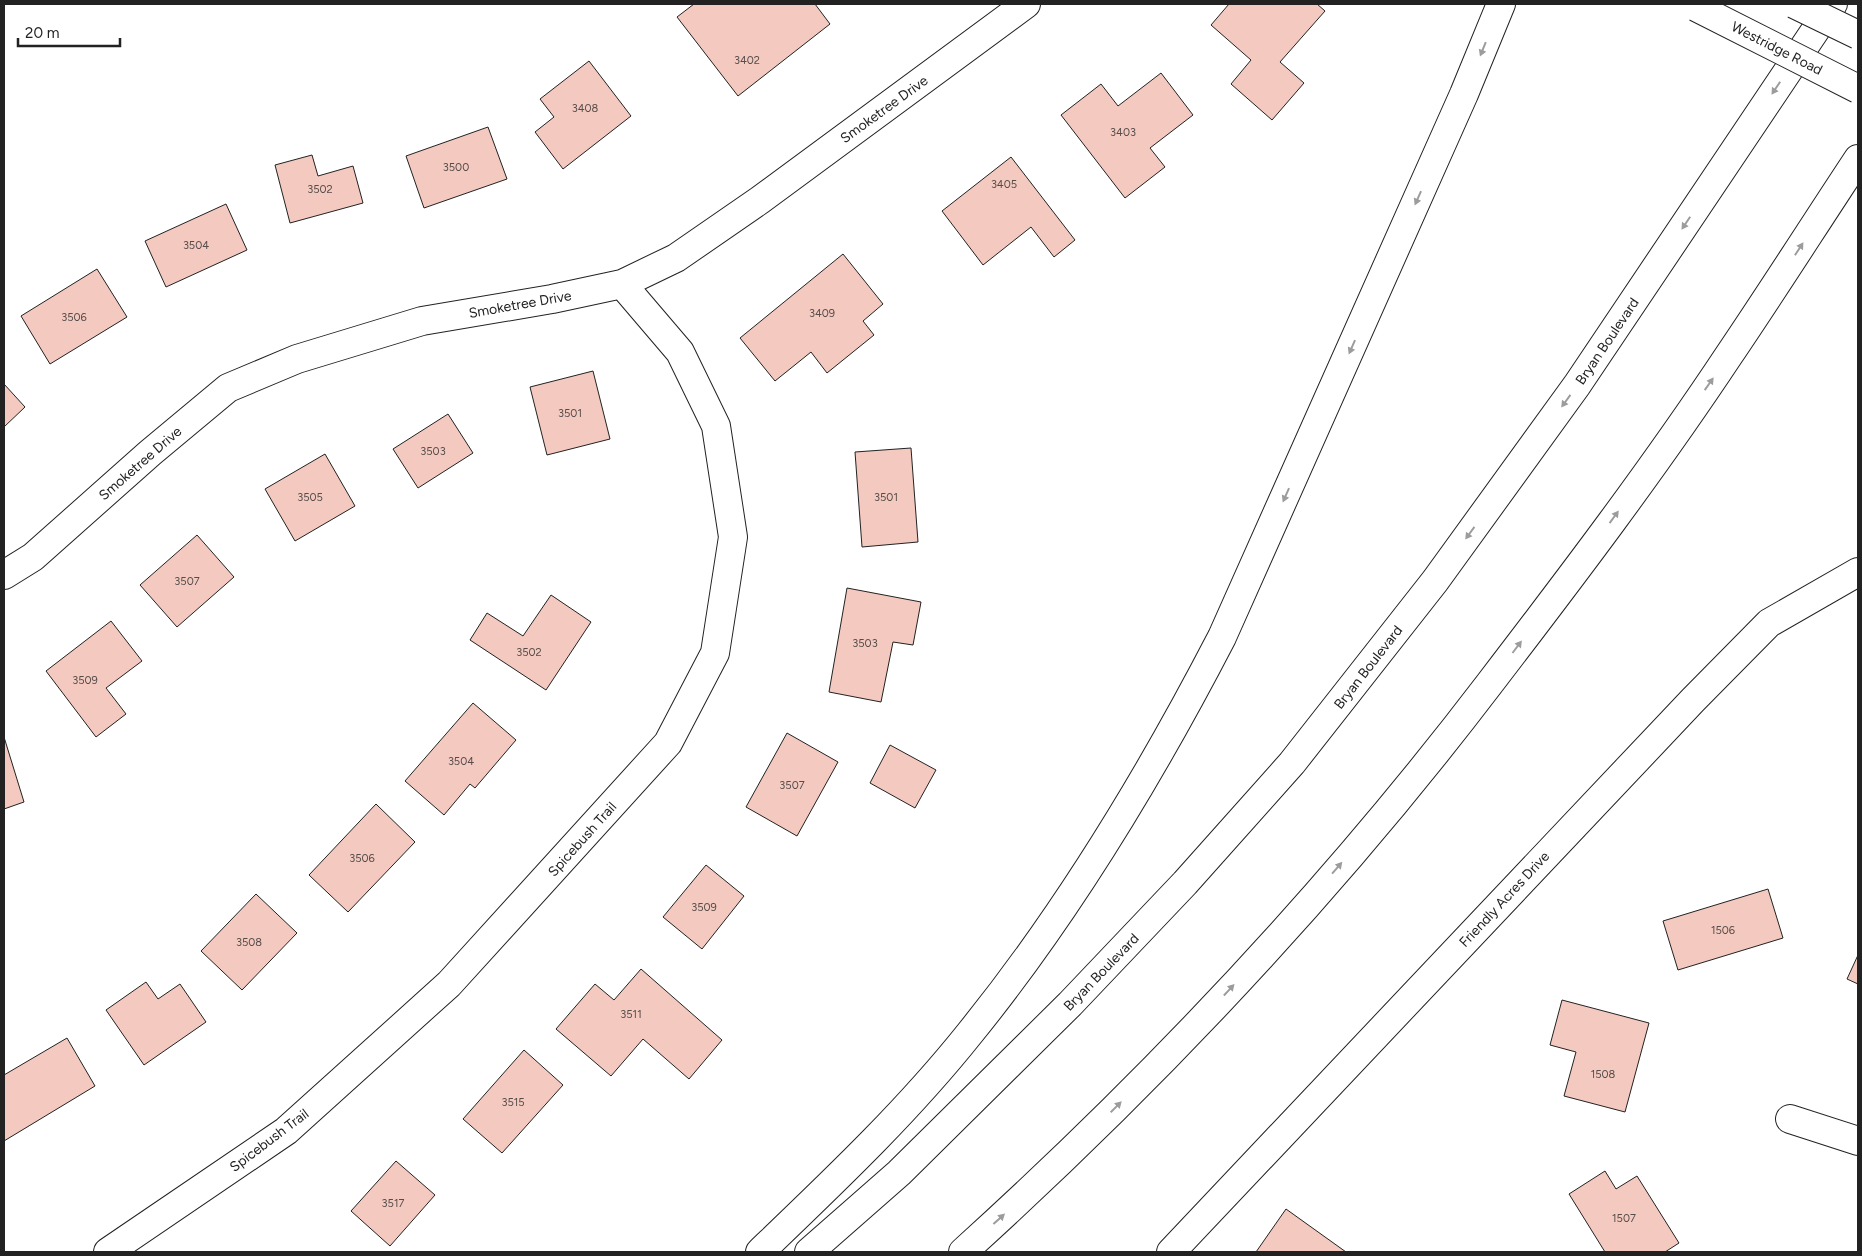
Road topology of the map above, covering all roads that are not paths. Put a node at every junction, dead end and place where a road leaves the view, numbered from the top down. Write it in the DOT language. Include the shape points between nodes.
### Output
graph roads {
  1 [pos="1026,4"];
  2 [pos="1501,4"];
  3 [pos="1794,4"];
  4 [pos="1833,4"];
  5 [pos="1696,7"];
  6 [pos="1858,35"];
  7 [pos="1858,89"];
  8 [pos="1858,159"];
  9 [pos="1850,177"];
  10 [pos="622,284"];
  11 [pos="1858,572"];
  12 [pos="4,575"];
  13 [pos="1790,1119"];
  14 [pos="1858,1141"];
  15 [pos="108,1252"];
  16 [pos="760,1252"];
  17 [pos="809,1252"];
  18 [pos="963,1252"];
  19 [pos="1171,1252"];
  1 -- 10 [label="main road, Smoketree Drive" via="760,200 676,258"];
  2 -- 16 [label="main road, one-way" via="1222,637 1178,723 1075,890 1016,975 922,1090 840,1176"];
  3 -- 6 [label="main road, bridge"];
  4 -- 17 [label="main road, Bryan Boulevard, one-way" via="1577,385 1435,581 1292,763 1185,883 1063,1011 899,1173"];
  5 -- 7 [label="main road, Westridge Road, bridge"];
  8 -- 9 [label="main road"];
  18 -- 9 [label="main road, one-way" via="1158,1066 1257,960 1370,830 1488,686 1611,521"];
  10 -- 12 [label="main road, Smoketree Drive" via="422,321 297,359 228,388 33,557"];
  10 -- 15 [label="main road, Spicebush Trail" via="680,352 716,426 733,537 715,653 668,743 450,984 286,1131"];
  11 -- 19 [label="main road, Friendly Acres Drive" via="1770,623 1692,700"];
  13 -- 14 [label="main road"];
}
